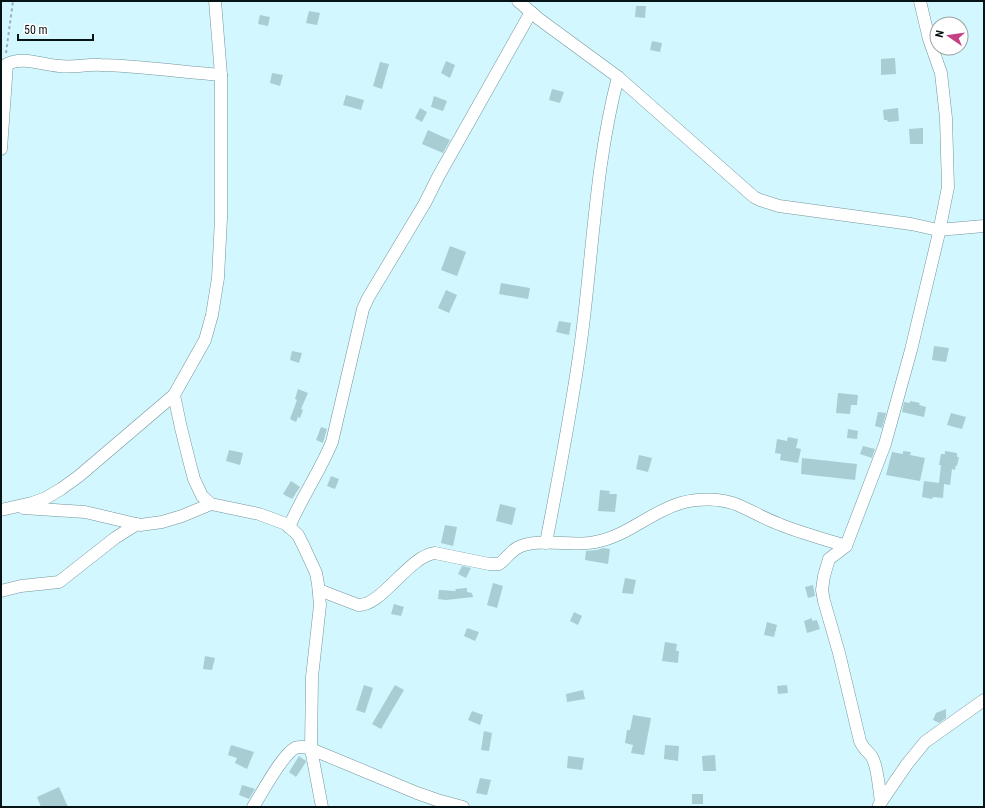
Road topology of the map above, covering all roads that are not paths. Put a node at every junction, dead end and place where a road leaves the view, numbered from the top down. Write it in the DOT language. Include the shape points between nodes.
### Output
graph roads {
  1 [pos="215,1"];
  2 [pos="518,1"];
  3 [pos="920,1"];
  4 [pos="531,12"];
  5 [pos="221,76"];
  6 [pos="618,77"];
  7 [pos="1,149"];
  8 [pos="984,226"];
  9 [pos="938,230"];
  10 [pos="174,395"];
  11 [pos="211,504"];
  12 [pos="14,507"];
  13 [pos="1,510"];
  14 [pos="137,524"];
  15 [pos="289,527"];
  16 [pos="546,543"];
  17 [pos="846,546"];
  18 [pos="319,590"];
  19 [pos="1,591"];
  20 [pos="984,700"];
  21 [pos="311,749"];
  22 [pos="879,804"];
  23 [pos="253,807"];
  24 [pos="322,807"];
  25 [pos="463,807"];
  1 -- 5 [label="street"];
  2 -- 4 [label="street"];
  3 -- 9 [label="street" via="941,74 944,103 948,187"];
  4 -- 6 [label="street"];
  4 -- 15 [label="street" via="425,203 368,298 363,309 332,442"];
  5 -- 7 [label="street" via="92,64 73,67 21,61 7,64"];
  5 -- 10 [label="street" via="221,218 217,284 212,315 204,340"];
  6 -- 9 [label="street" via="760,200 779,206"];
  6 -- 16 [label="street" via="599,179 574,394"];
  8 -- 9 [label="street"];
  9 -- 17 [label="street" via="911,350 885,444"];
  10 -- 11 [label="street" via="194,479 202,496"];
  10 -- 12 [label="street" via="61,489 46,498"];
  11 -- 14 [label="street" via="168,520"];
  11 -- 15 [label="street" via="270,517"];
  12 -- 13 [label="street"];
  12 -- 14 [label="street" via="85,512"];
  14 -- 19 [label="street" via="59,582 20,586"];
  15 -- 18 [label="street" via="298,535 304,547 316,573"];
  16 -- 17 [label="street" via="594,543 608,539 671,507 711,500 729,502 780,525"];
  16 -- 18 [label="street" via="522,545 495,565 430,554 420,559 363,606"];
  17 -- 22 [label="street" via="829,559 822,590 860,741 862,747 872,756 878,778"];
  18 -- 21 [label="street" via="320,605 312,677"];
  20 -- 22 [label="street" via="924,742"];
  21 -- 23 [label="street" via="296,748 290,753"];
  21 -- 24 [label="street"];
  21 -- 25 [label="street" via="437,800"];
}
